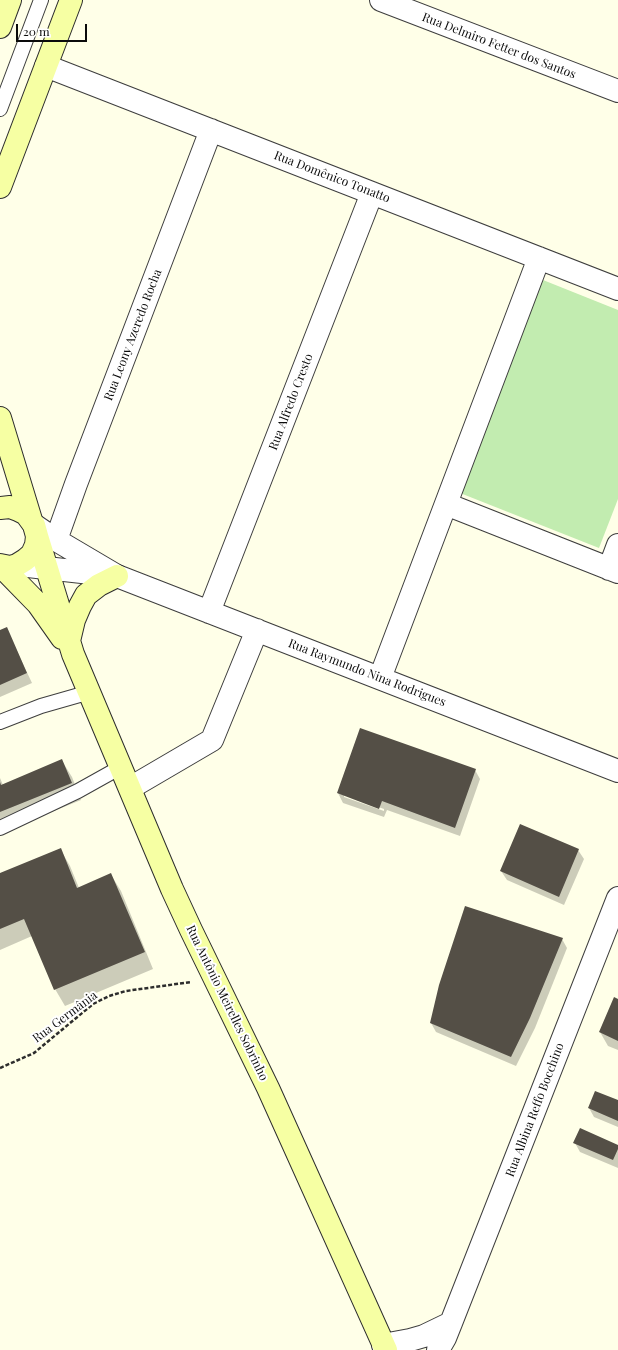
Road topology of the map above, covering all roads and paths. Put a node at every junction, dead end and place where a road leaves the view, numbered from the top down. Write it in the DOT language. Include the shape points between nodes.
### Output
graph roads {
  1 [pos="10,0"];
  2 [pos="40,0"];
  3 [pos="72,0"];
  4 [pos="381,0"];
  5 [pos="0,27"];
  6 [pos="46,66"];
  7 [pos="618,91"];
  8 [pos="0,109"];
  9 [pos="211,130"];
  10 [pos="0,187"];
  11 [pos="372,193"];
  12 [pos="539,258"];
  13 [pos="618,288"];
  14 [pos="0,418"];
  15 [pos="446,504"];
  16 [pos="0,508"];
  17 [pos="40,530"];
  18 [pos="618,545"];
  19 [pos="6,565"];
  20 [pos="46,568"];
  21 [pos="614,570"];
  22 [pos="117,576"];
  23 [pos="209,612"];
  24 [pos="257,630"];
  25 [pos="71,647"];
  26 [pos="380,678"];
  27 [pos="90,692"];
  28 [pos="0,722"];
  29 [pos="121,767"];
  30 [pos="618,771"];
  31 [pos="130,788"];
  32 [pos="0,828"];
  33 [pos="618,898"];
  34 [pos="215,979"];
  35 [pos="0,1068"];
  36 [pos="451,1323"];
  37 [pos="384,1348"];
  38 [pos="438,1350"];
  1 -- 5 [label="street"];
  2 -- 8 [label="lane"];
  3 -- 6 [label="street"];
  4 -- 7 [label="street, Rua Delmiro Fetter dos Santos"];
  6 -- 9 [label="street, Rua Domênico Tonatto"];
  6 -- 10 [label="street"];
  9 -- 11 [label="street, Rua Domênico Tonatto"];
  9 -- 17 [label="street, Rua Leony Azeredo Rocha" via="76,484"];
  11 -- 12 [label="street, Rua Domênico Tonatto"];
  11 -- 23 [label="street, Rua Alfredo Cresto"];
  12 -- 13 [label="street, Rua Domênico Tonatto"];
  12 -- 15 [label="street"];
  14 -- 17 [label="street, Rua Antônio Meirelles Sobrinho"];
  15 -- 21 [label="street"];
  15 -- 26 [label="street"];
  16 -- 17 [label="street" via="10,507 26,514"];
  17 -- 19 [label="street" via="32,554 26,560"];
  17 -- 20 [label="street, Rua Antônio Meirelles Sobrinho"];
  17 -- 22 [label="street, Rua Raymundo Nina Rodrigues"];
  18 -- 21 [label="street"];
  19 -- 20 [label="street, Rua Raymundo Nina Rodrigues"];
  19 -- 25 [label="street, Rua Antônio Meirelles Sobrinho"];
  20 -- 22 [label="street, Rua Raymundo Nina Rodrigues"];
  20 -- 25 [label="street, Rua Antônio Meirelles Sobrinho"];
  22 -- 23 [label="street, Rua Raymundo Nina Rodrigues"];
  22 -- 25 [label="street" via="86,595 77,613"];
  23 -- 24 [label="street, Rua Raymundo Nina Rodrigues"];
  24 -- 26 [label="street, Rua Raymundo Nina Rodrigues"];
  24 -- 31 [label="street" via="212,740"];
  25 -- 27 [label="street, Rua Antônio Meirelles Sobrinho"];
  26 -- 30 [label="street, Rua Raymundo Nina Rodrigues"];
  27 -- 28 [label="lane" via="41,706"];
  27 -- 29 [label="street, Rua Antônio Meirelles Sobrinho"];
  29 -- 31 [label="street, Rua Antônio Meirelles Sobrinho"];
  29 -- 32 [label="lane" via="78,791"];
  31 -- 34 [label="street, Rua Antônio Meirelles Sobrinho" via="172,888"];
  33 -- 36 [label="street, Rua Albina Reffo Bocchino"];
  34 -- 35 [label="path, Rua Germânia" via="126,991 110,996 93,1004 34,1053"];
  34 -- 37 [label="street, Rua Antônio Meirelles Sobrinho" via="268,1088"];
  36 -- 37 [label="street" via="424,1336"];
  36 -- 38 [label="street, Rua Albina Reffo Bocchino"];
}
